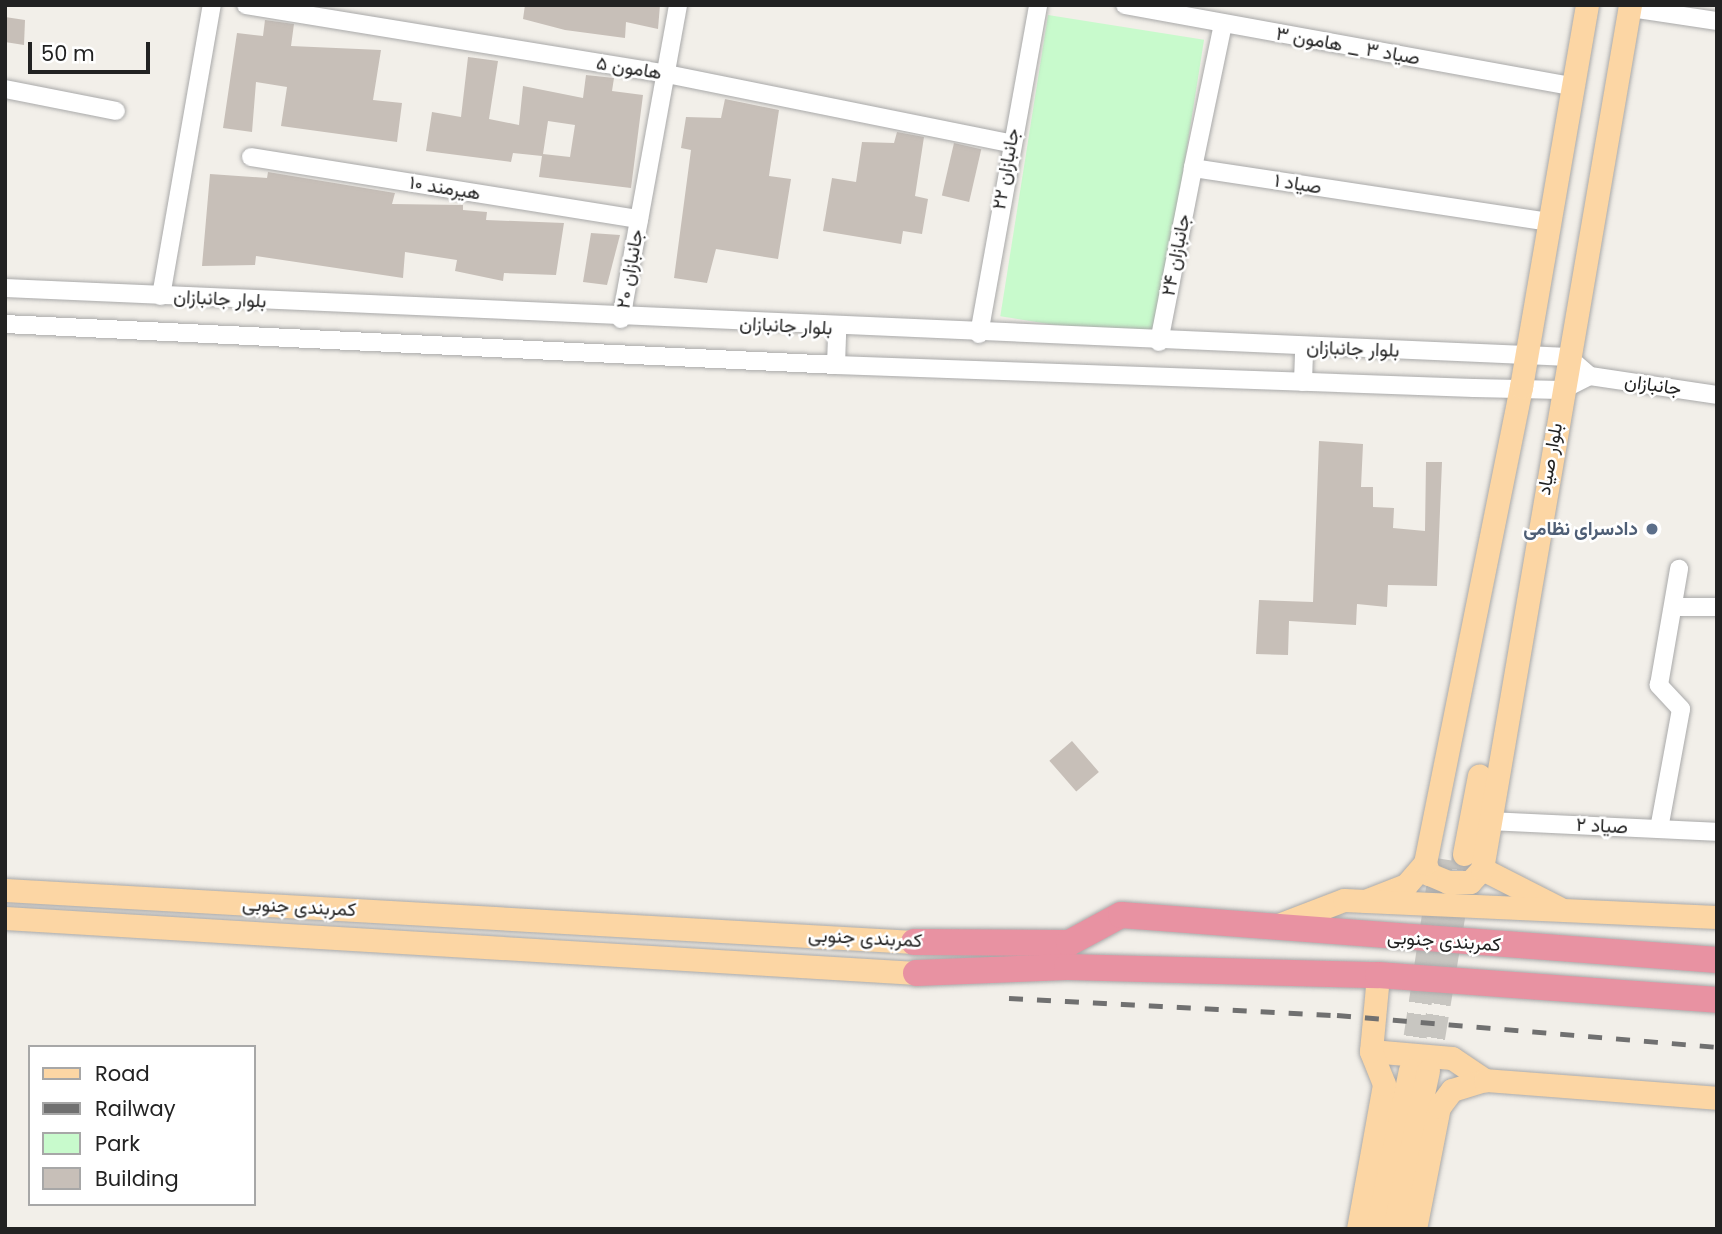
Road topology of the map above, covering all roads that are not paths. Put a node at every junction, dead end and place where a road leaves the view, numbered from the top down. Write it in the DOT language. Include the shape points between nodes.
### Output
graph roads {
  1 [pos="212,5"];
  2 [pos="246,5"];
  3 [pos="678,5"];
  4 [pos="1038,5"];
  5 [pos="1127,5"];
  6 [pos="1587,5"];
  7 [pos="1630,6"];
  8 [pos="1717,21"];
  9 [pos="1223,24"];
  10 [pos="667,74"];
  11 [pos="1571,86"];
  12 [pos="5,89"];
  13 [pos="116,111"];
  14 [pos="1010,143"];
  15 [pos="251,157"];
  16 [pos="1193,168"];
  17 [pos="639,219"];
  18 [pos="1548,222"];
  19 [pos="5,288"];
  20 [pos="161,296"];
  21 [pos="621,319"];
  22 [pos="5,324"];
  23 [pos="837,328"];
  24 [pos="979,334"];
  25 [pos="1159,342"];
  26 [pos="1304,347"];
  27 [pos="1526,355"];
  28 [pos="1568,358"];
  29 [pos="836,365"];
  30 [pos="1590,376"];
  31 [pos="1303,382"];
  32 [pos="1521,387"];
  33 [pos="1562,390"];
  34 [pos="1717,395"];
  35 [pos="1543,502"];
  36 [pos="1679,569"];
  37 [pos="1673,607"];
  38 [pos="1717,607"];
  39 [pos="1487,821"];
  40 [pos="1659,829"];
  41 [pos="1717,832"];
  42 [pos="1444,858"];
  43 [pos="1482,869"];
  44 [pos="5,890"];
  45 [pos="1365,901"];
  46 [pos="1559,908"];
  47 [pos="1717,917"];
  48 [pos="5,918"];
  49 [pos="1281,924"];
  50 [pos="696,930"];
  51 [pos="849,938"];
  52 [pos="914,942"];
  53 [pos="990,954"];
  54 [pos="695,957"];
  55 [pos="1717,960"];
  56 [pos="847,969"];
  57 [pos="916,973"];
  58 [pos="1378,975"];
  59 [pos="1717,1000"];
  60 [pos="1371,1051"];
  61 [pos="1485,1080"];
  62 [pos="1717,1098"];
  63 [pos="1358,1229"];
  64 [pos="1377,1229"];
  65 [pos="1394,1229"];
  66 [pos="1415,1229"];
  1 -- 20 [label="street"];
  2 -- 10 [label="street, هامون ۵"];
  3 -- 10 [label="street, جانبازان ۲۰"];
  4 -- 14 [label="street, جانبازان ۲۲"];
  5 -- 9 [label="street, صیاد ۳ _ هامون ۳"];
  6 -- 11 [label="main road"];
  7 -- 8 [label="street"];
  7 -- 28 [label="main road, بلوار صیاد"];
  9 -- 11 [label="street, صیاد ۳ _ هامون ۳"];
  9 -- 16 [label="street"];
  10 -- 14 [label="street, هامون ۵"];
  10 -- 17 [label="street, جانبازان ۲۰"];
  11 -- 18 [label="main road"];
  12 -- 13 [label="street"];
  14 -- 24 [label="street, جانبازان ۲۲"];
  15 -- 17 [label="street, هیرمند ۱۰"];
  16 -- 18 [label="street, صیاد ۱"];
  16 -- 25 [label="street, جانبازان ۲۴"];
  17 -- 21 [label="street, جانبازان ۲۰"];
  18 -- 27 [label="main road"];
  19 -- 20 [label="street, بلوار جانبازان"];
  20 -- 21 [label="street, بلوار جانبازان"];
  21 -- 23 [label="street, بلوار جانبازان"];
  22 -- 29 [label="street, بلوار جانبازان"];
  23 -- 24 [label="street, بلوار جانبازان"];
  23 -- 29 [label="street"];
  24 -- 25 [label="street, بلوار جانبازان"];
  25 -- 26 [label="street, بلوار جانبازان"];
  26 -- 27 [label="street, بلوار جانبازان"];
  26 -- 31 [label="street"];
  27 -- 28 [label="street, بلوار جانبازان"];
  27 -- 32 [label="main road"];
  28 -- 30 [label="street"];
  28 -- 33 [label="main road, بلوار صیاد"];
  29 -- 31 [label="street, بلوار جانبازان"];
  30 -- 33 [label="street"];
  30 -- 34 [label="street, جانبازان"];
  31 -- 32 [label="street, بلوار جانبازان"];
  32 -- 33 [label="street, بلوار جانبازان"];
  32 -- 42 [label="main road" via="1501,487"];
  33 -- 35 [label="main road, بلوار صیاد"];
  35 -- 39 [label="main road, بلوار صیاد"];
  35 -- 42 [label="main road" via="1518,565"];
  36 -- 37 [label="street"];
  37 -- 38 [label="street"];
  37 -- 40 [label="street" via="1659,685 1681,709"];
  39 -- 40 [label="street, صیاد ۲"];
  39 -- 43 [label="main road, بلوار صیاد"];
  40 -- 41 [label="street, صیاد ۲"];
  42 -- 43 [label="main road" via="1429,874 1448,882 1470,882"];
  42 -- 45 [label="main road" via="1406,885"];
  43 -- 46 [label="main road"];
  44 -- 50 [label="main road, کمربندی جنوبی"];
  45 -- 46 [label="main road"];
  45 -- 49 [label="main road" via="1344,900"];
  46 -- 47 [label="main road"];
  48 -- 54 [label="main road, کمربندی جنوبی"];
  49 -- 53 [label="highway, کمربندی جنوبی" via="1121,915 1069,943"];
  49 -- 55 [label="highway, کمربندی جنوبی" via="1326,934"];
  50 -- 51 [label="main road, کمربندی جنوبی"];
  50 -- 54 [label="main road"];
  51 -- 52 [label="main road, کمربندی جنوبی"];
  51 -- 56 [label="main road"];
  52 -- 53 [label="highway, کمربندی جنوبی"];
  53 -- 57 [label="highway, کمربندی جنوبی"];
  53 -- 58 [label="highway, کمربندی جنوبی"];
  54 -- 56 [label="main road, کمربندی جنوبی"];
  56 -- 57 [label="main road, کمربندی جنوبی"];
  58 -- 59 [label="highway, کمربندی جنوبی"];
  58 -- 60 [label="main road"];
  60 -- 61 [label="main road" via="1452,1058"];
  60 -- 63 [label="main road" via="1384,1084"];
  61 -- 62 [label="main road"];
  61 -- 66 [label="main road" via="1452,1090 1439,1107"];
  64 -- 65 [label="main road" via="1419,1071"];
}
